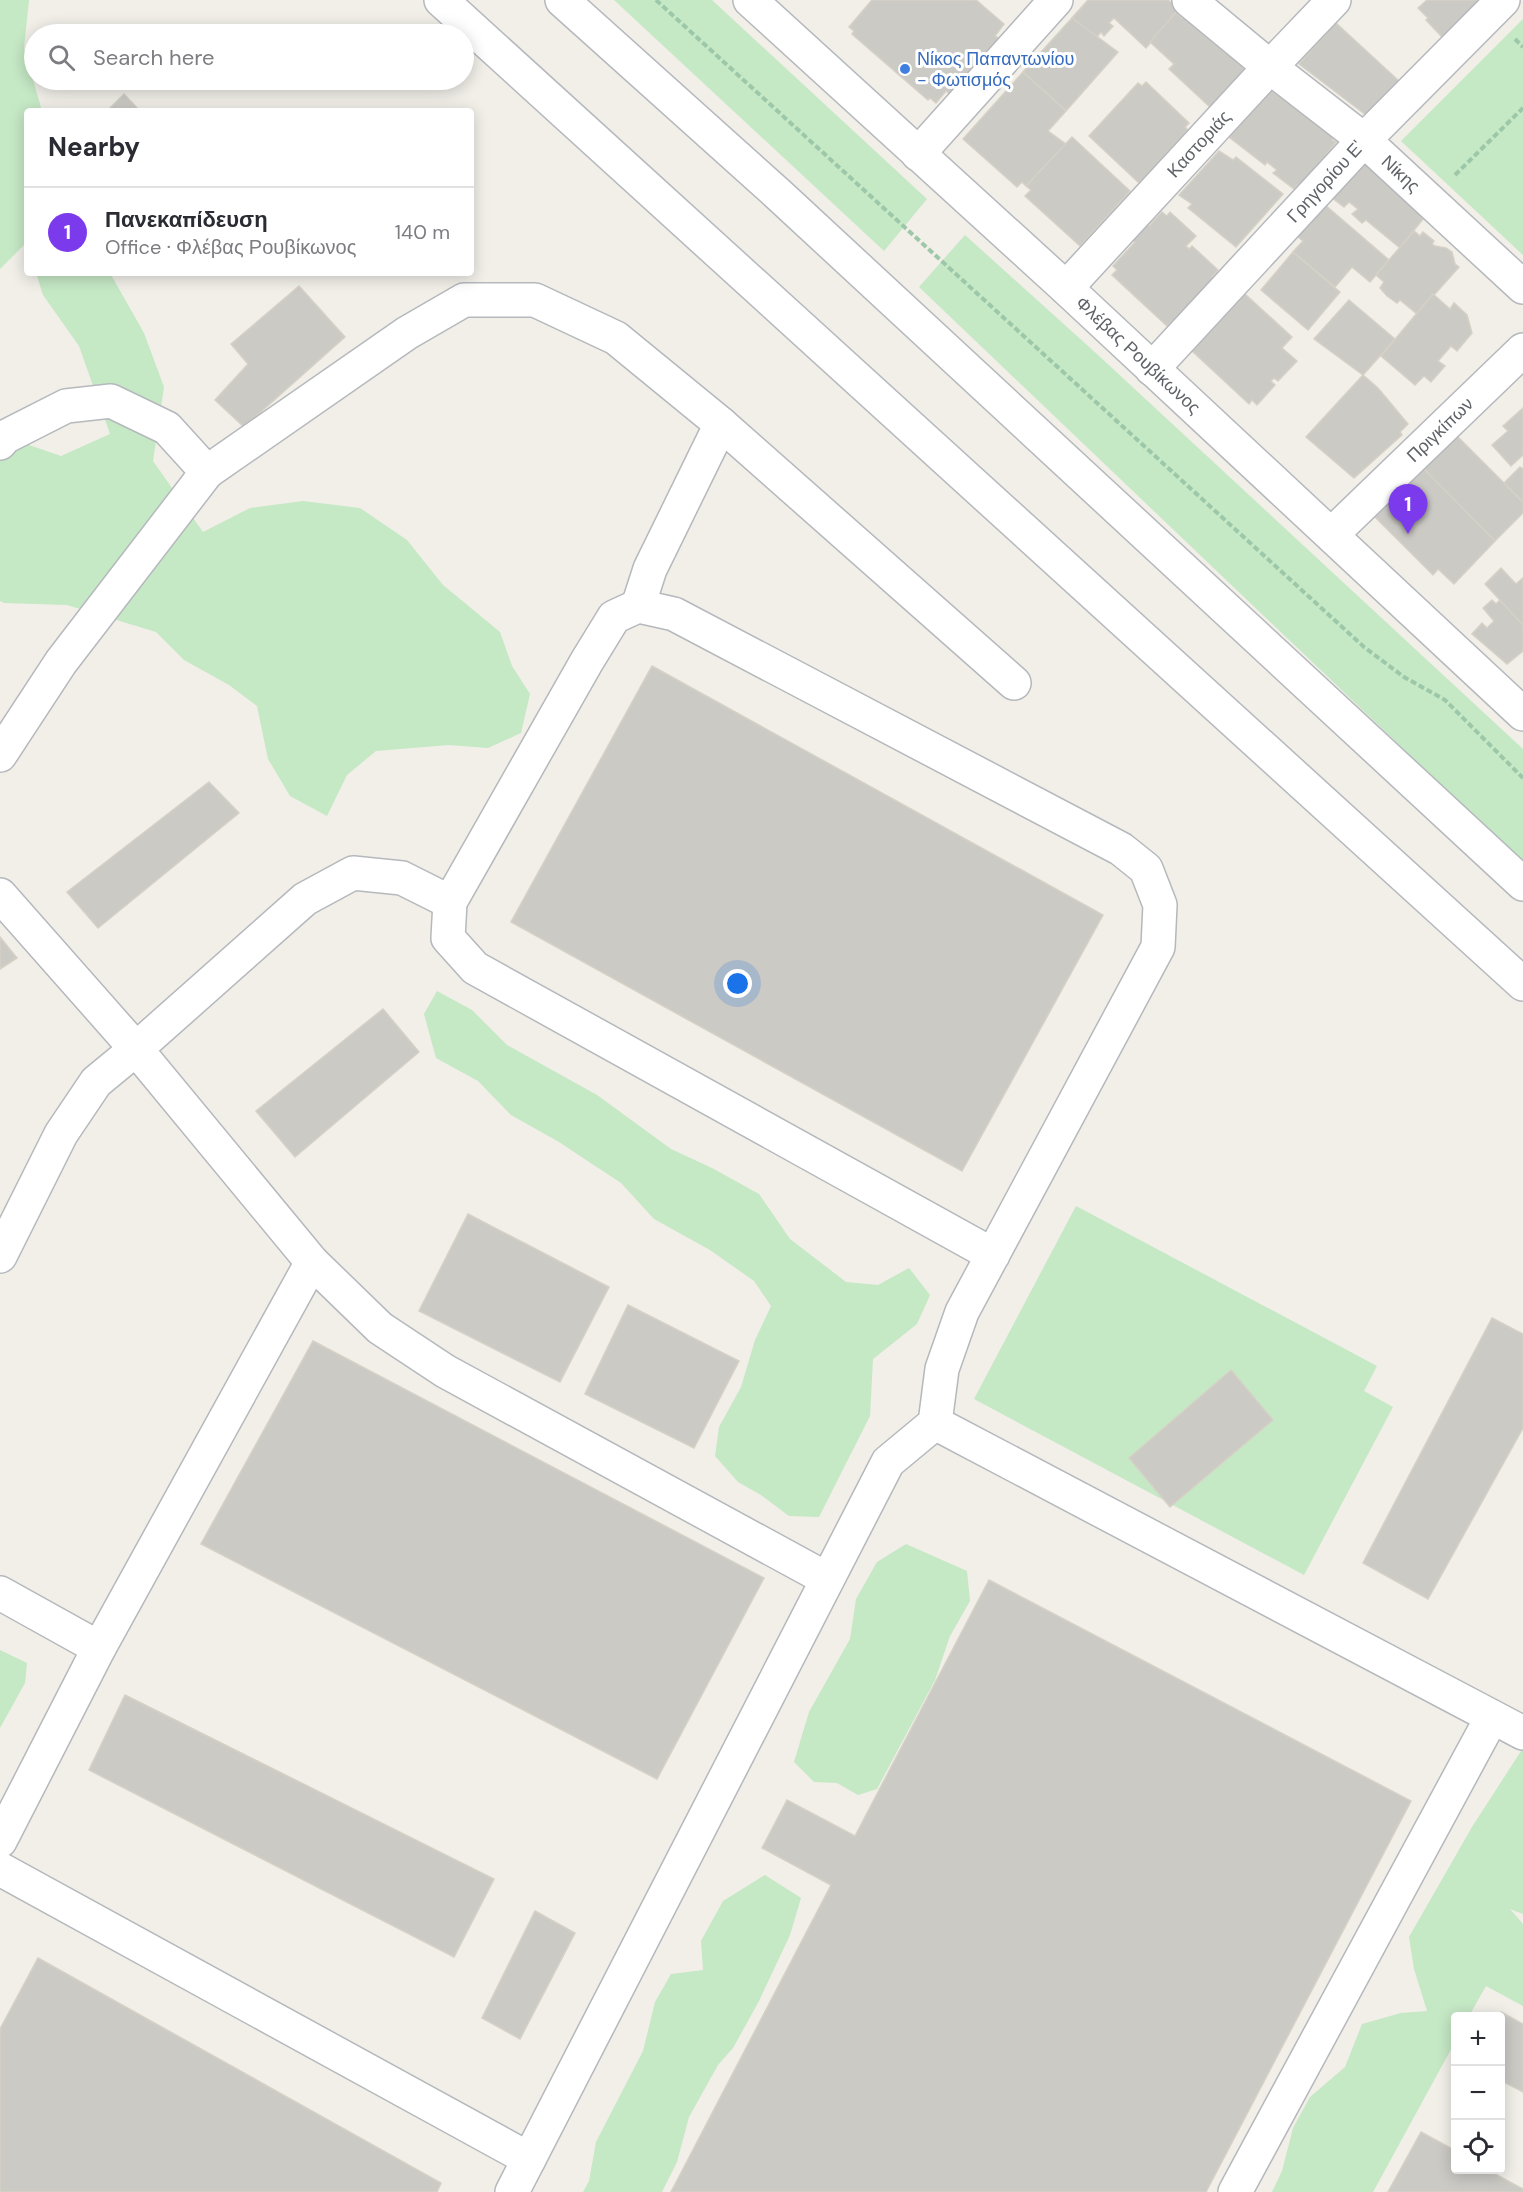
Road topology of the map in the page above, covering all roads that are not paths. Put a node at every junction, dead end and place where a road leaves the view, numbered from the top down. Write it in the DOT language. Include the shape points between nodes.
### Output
graph roads {
  1 [pos="441,0"];
  2 [pos="562,0"];
  3 [pos="750,0"];
  4 [pos="1056,0"];
  5 [pos="1189,0"];
  6 [pos="1334,0"];
  7 [pos="1503,0"];
  8 [pos="467,24"];
  9 [pos="474,30"];
  10 [pos="1270,67"];
  11 [pos="1364,140"];
  12 [pos="918,154"];
  13 [pos="1523,287"];
  14 [pos="1066,288"];
  15 [pos="1522,353"];
  16 [pos="1152,369"];
  17 [pos="721,424"];
  18 [pos="0,443"];
  19 [pos="207,472"];
  20 [pos="1332,534"];
  21 [pos="638,606"];
  22 [pos="1014,683"];
  23 [pos="1517,696"];
  24 [pos="0,755"];
  25 [pos="1523,884"];
  26 [pos="0,895"];
  27 [pos="450,902"];
  28 [pos="1523,984"];
  29 [pos="136,1049"];
  30 [pos="993,1255"];
  31 [pos="0,1256"];
  32 [pos="312,1262"];
  33 [pos="934,1423"];
  34 [pos="828,1579"];
  35 [pos="0,1593"];
  36 [pos="99,1648"];
  37 [pos="1492,1717"];
  38 [pos="1523,1733"];
  39 [pos="0,1841"];
  40 [pos="0,1869"];
  41 [pos="529,2159"];
  42 [pos="512,2192"];
  43 [pos="1235,2192"];
  1 -- 8 [label="street"];
  2 -- 25 [label="street" via="778,194"];
  3 -- 12 [label="street, Φλέβας Ρουβίκωνος"];
  4 -- 12 [label="street"];
  5 -- 10 [label="street, Νίκης"];
  6 -- 10 [label="street, Καστοριάς"];
  7 -- 11 [label="street, Γρηγορίου Ε'"];
  9 -- 28 [label="street"];
  10 -- 11 [label="street, Νίκης"];
  10 -- 14 [label="street, Καστοριάς"];
  11 -- 13 [label="street, Νίκης"];
  11 -- 16 [label="street, Γρηγορίου Ε'"];
  12 -- 14 [label="street, Φλέβας Ρουβίκωνος"];
  14 -- 16 [label="street, Φλέβας Ρουβίκωνος"];
  15 -- 20 [label="street, Πριγκίπων"];
  16 -- 20 [label="street, Φλέβας Ρουβίκωνος"];
  17 -- 19 [label="street" via="616,338 535,300 464,300 407,333"];
  17 -- 21 [label="street" via="650,569"];
  17 -- 22 [label="street"];
  18 -- 19 [label="street" via="66,406 111,400 167,428"];
  19 -- 24 [label="street" via="62,662"];
  20 -- 23 [label="street, Φλέβας Ρουβίκωνος"];
  21 -- 27 [label="street" via="614,617"];
  21 -- 30 [label="street" via="674,614 1121,849 1146,869 1160,905 1158,947"];
  26 -- 29 [label="street"];
  27 -- 29 [label="street" via="402,878 352,873 305,899"];
  27 -- 30 [label="street" via="448,938 475,968"];
  29 -- 31 [label="street" via="96,1082 67,1125"];
  29 -- 32 [label="street"];
  30 -- 33 [label="street" via="962,1312 942,1369"];
  32 -- 34 [label="street" via="380,1328 445,1371"];
  32 -- 36 [label="street"];
  33 -- 34 [label="street" via="888,1462"];
  33 -- 37 [label="street"];
  34 -- 41 [label="street"];
  35 -- 36 [label="street"];
  36 -- 39 [label="street"];
  37 -- 38 [label="street"];
  37 -- 43 [label="street"];
  40 -- 41 [label="street"];
  41 -- 42 [label="street"];
}
